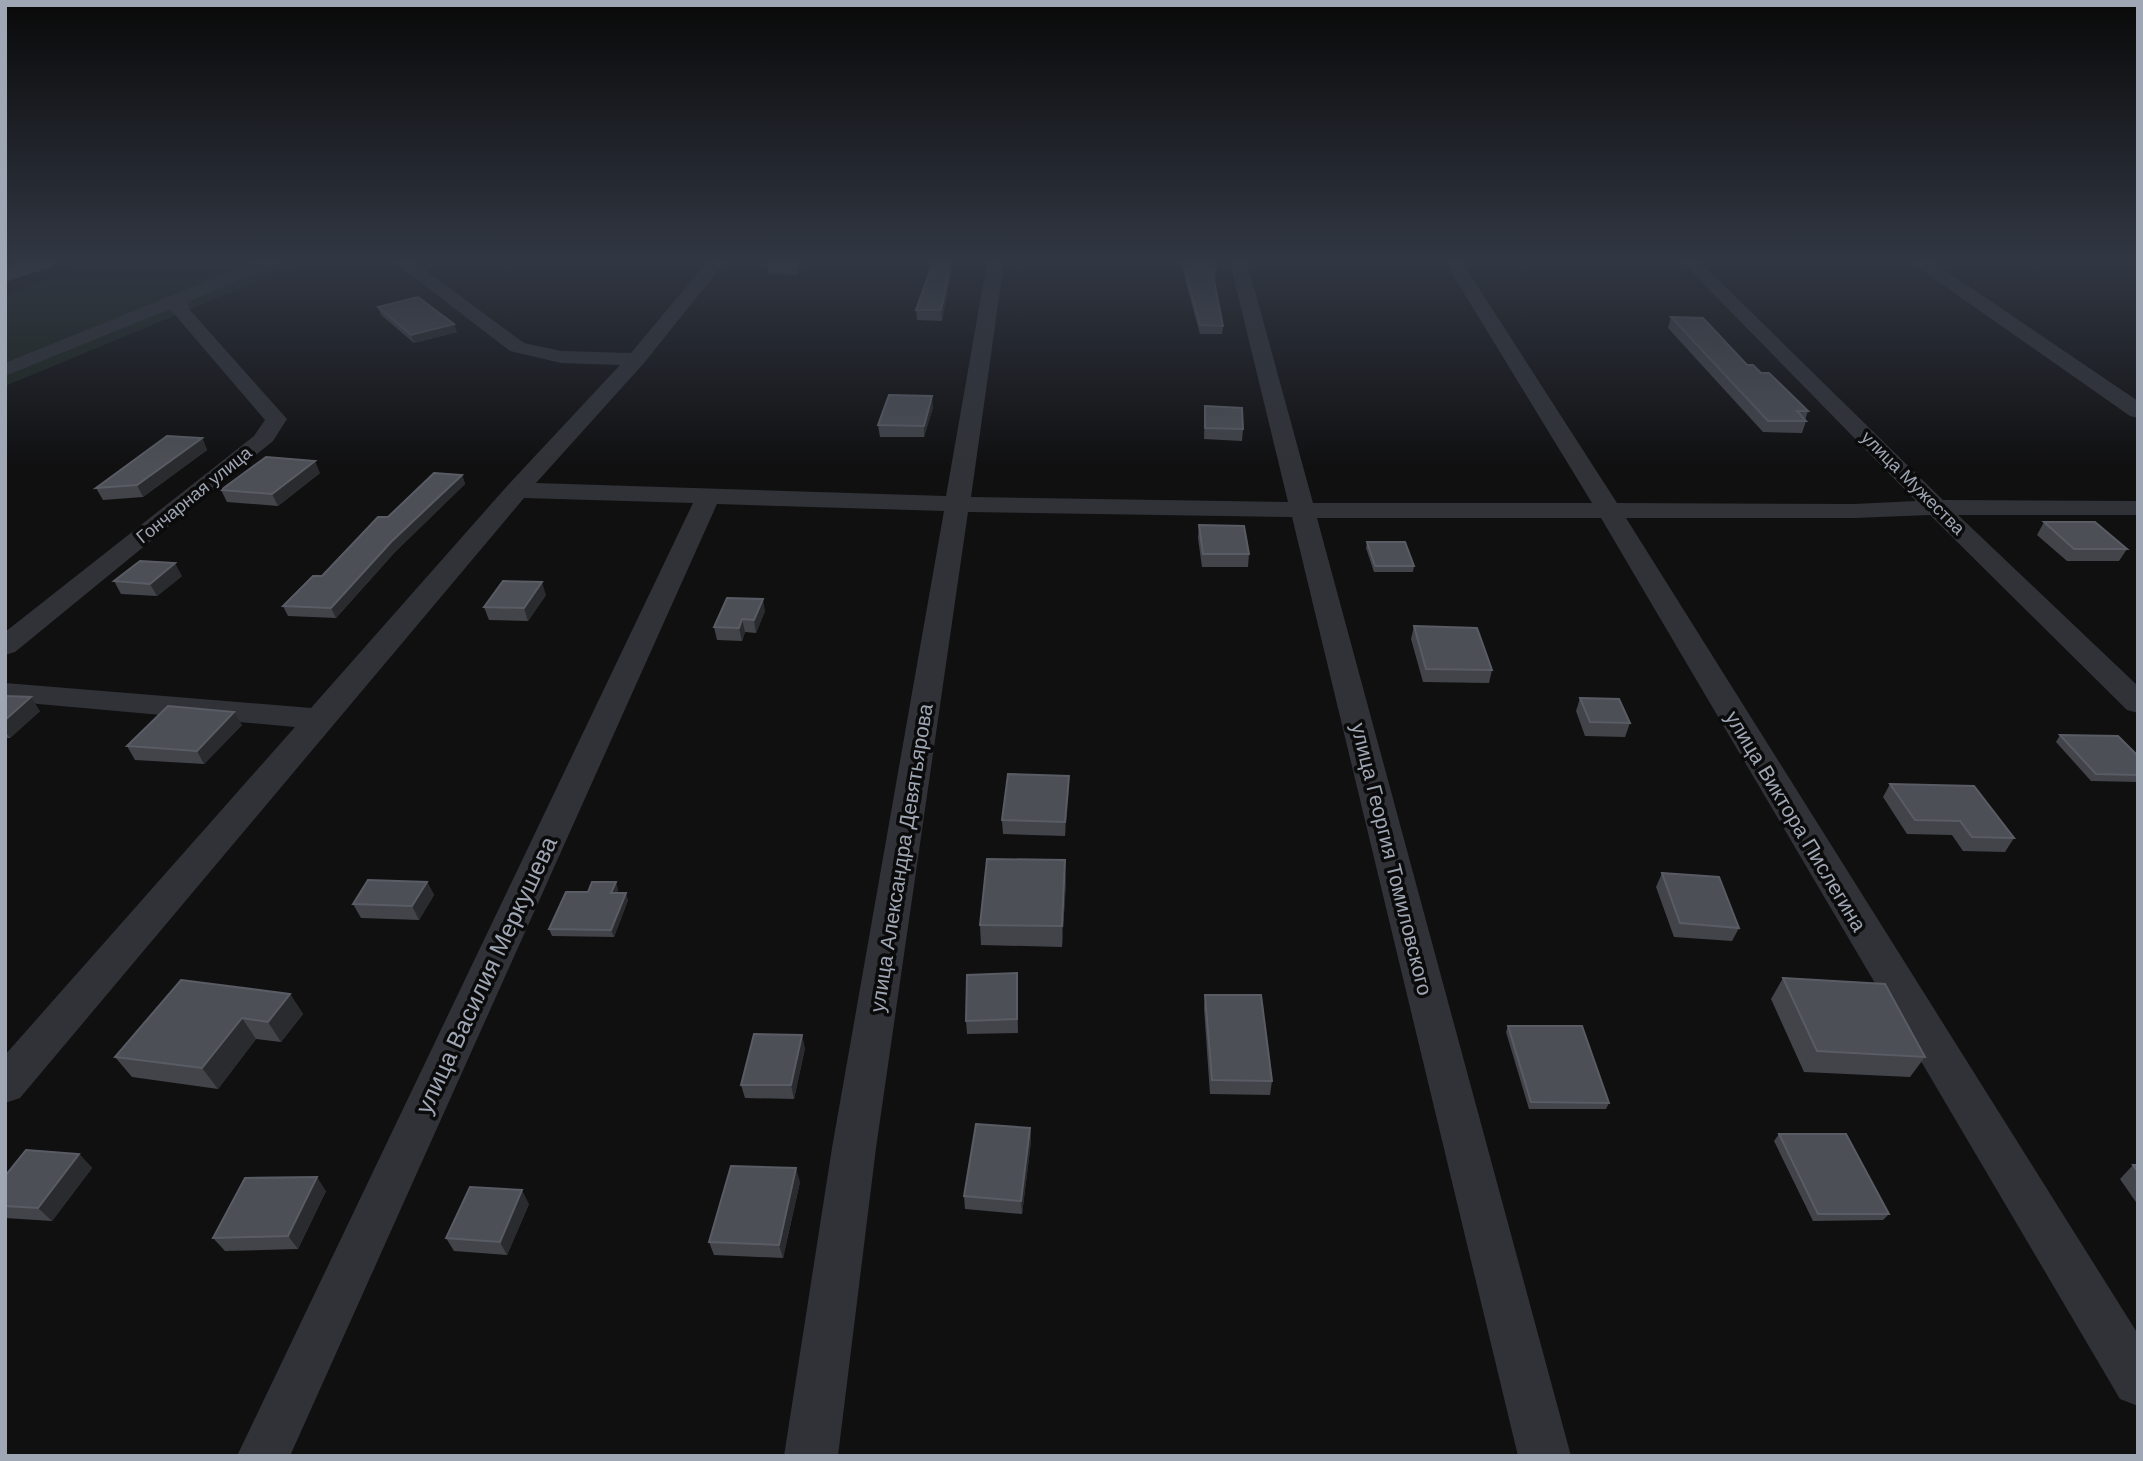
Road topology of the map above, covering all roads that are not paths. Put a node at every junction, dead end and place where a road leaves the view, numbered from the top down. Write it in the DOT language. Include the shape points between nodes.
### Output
graph roads {
  1 [pos="102,330"];
  2 [pos="198,330"];
  3 [pos="495,330"];
  4 [pos="660,330"];
  5 [pos="985,330"];
  6 [pos="1257,330"];
  7 [pos="1497,330"];
  8 [pos="1760,330"];
  9 [pos="2022,330"];
  10 [pos="637,359"];
  11 [pos="5,370"];
  12 [pos="2138,411"];
  13 [pos="517,490"];
  14 [pos="709,495"];
  15 [pos="959,504"];
  16 [pos="1936,507"];
  17 [pos="2138,508"];
  18 [pos="1608,509"];
  19 [pos="1303,510"];
  20 [pos="5,646"];
  21 [pos="5,692"];
  22 [pos="2138,703"];
  23 [pos="322,719"];
  24 [pos="5,1085"];
  25 [pos="2138,1381"];
  26 [pos="263,1456"];
  27 [pos="811,1456"];
  28 [pos="1545,1456"];
  1 -- 11 [label="street"];
  2 -- 20 [label="street, Гончарная улица" via="275,419 262,442"];
  3 -- 10 [label="street" via="533,353"];
  4 -- 10 [label="street"];
  5 -- 15 [label="street, улица Александра Девятьярова"];
  6 -- 19 [label="street, улица Георгия Томиловского"];
  7 -- 18 [label="street, улица Виктора Пислегина"];
  8 -- 16 [label="street, улица Мужества"];
  9 -- 12 [label="street"];
  10 -- 13 [label="street"];
  13 -- 14 [label="street"];
  13 -- 23 [label="street"];
  14 -- 15 [label="street"];
  14 -- 26 [label="street, улица Василия Меркушева"];
  15 -- 19 [label="street"];
  15 -- 27 [label="street, улица Александра Девятьярова" via="857,1134"];
  16 -- 17 [label="street"];
  16 -- 18 [label="street"];
  16 -- 22 [label="street, улица Мужества"];
  18 -- 19 [label="street"];
  18 -- 25 [label="street, улица Виктора Пислегина"];
  19 -- 28 [label="street, улица Георгия Томиловского"];
  21 -- 23 [label="street"];
  23 -- 24 [label="street"];
}
